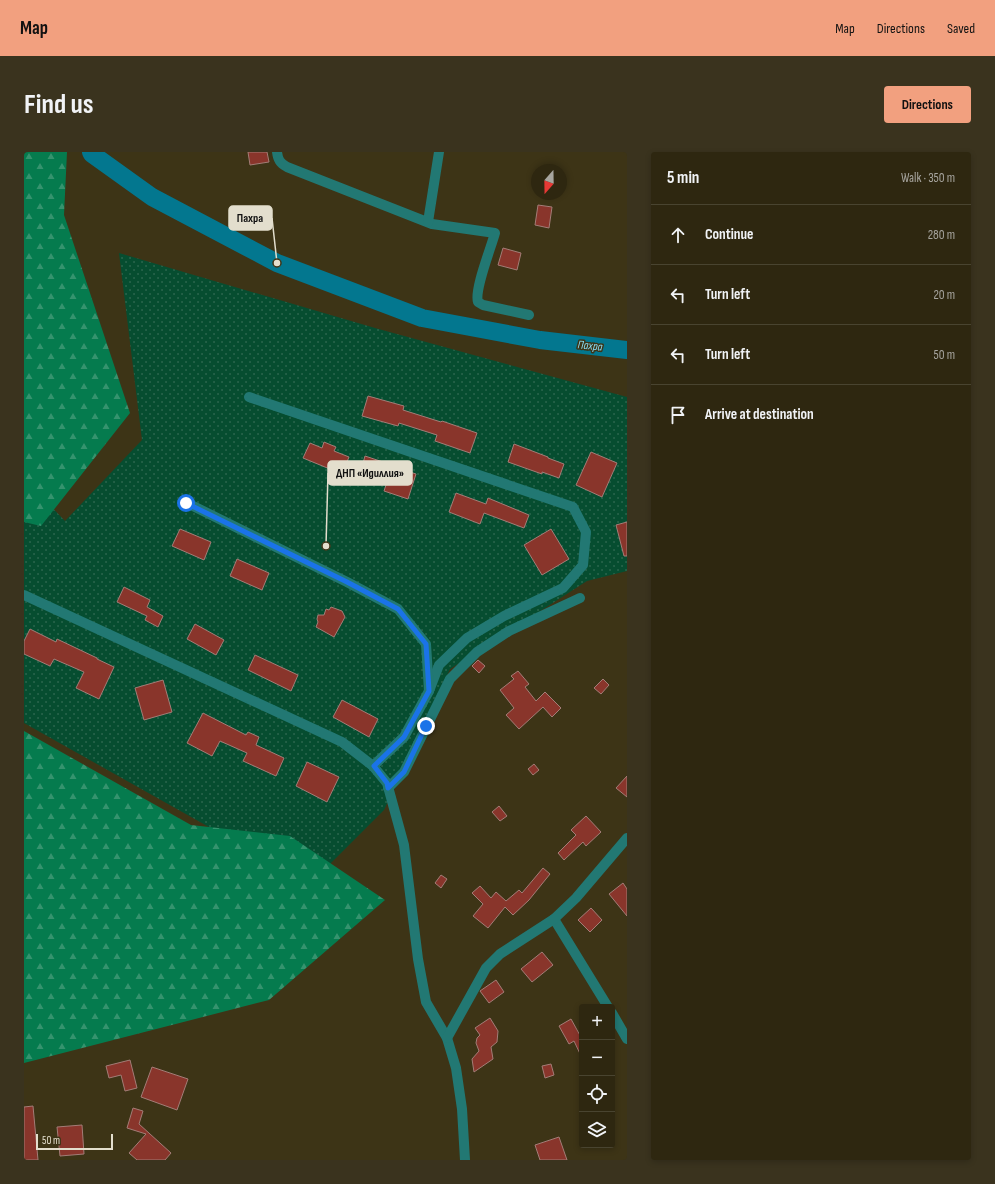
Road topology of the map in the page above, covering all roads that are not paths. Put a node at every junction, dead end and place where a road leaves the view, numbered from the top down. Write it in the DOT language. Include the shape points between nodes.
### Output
graph roads {
  1 [pos="277,152"];
  2 [pos="439,152"];
  3 [pos="428,222"];
  4 [pos="530,315"];
  5 [pos="249,397"];
  6 [pos="186,503"];
  7 [pos="24,595"];
  8 [pos="580,598"];
  9 [pos="429,691"];
  10 [pos="374,766"];
  11 [pos="388,788"];
  12 [pos="627,838"];
  13 [pos="554,919"];
  14 [pos="606,1004"];
  15 [pos="615,1018"];
  16 [pos="447,1038"];
  17 [pos="627,1039"];
  18 [pos="465,1160"];
  1 -- 3 [label="street" via="278,160 288,167"];
  2 -- 3 [label="street"];
  3 -- 4 [label="street" via="495,234 479,288 478,302"];
  5 -- 9 [label="street" via="573,508 586,532 583,565 563,588 504,616 467,638 439,665"];
  6 -- 9 [label="street" via="398,609 426,644"];
  7 -- 10 [label="street" via="342,742"];
  8 -- 11 [label="street" via="509,631 477,652 450,680 404,772"];
  9 -- 10 [label="street" via="404,737"];
  10 -- 11 [label="street"];
  11 -- 16 [label="street" via="404,845 426,1002"];
  12 -- 13 [label="street" via="576,898"];
  13 -- 14 [label="street"];
  13 -- 16 [label="street" via="500,954 486,968"];
  15 -- 17 [label="street"];
  16 -- 18 [label="street" via="456,1068"];
}
